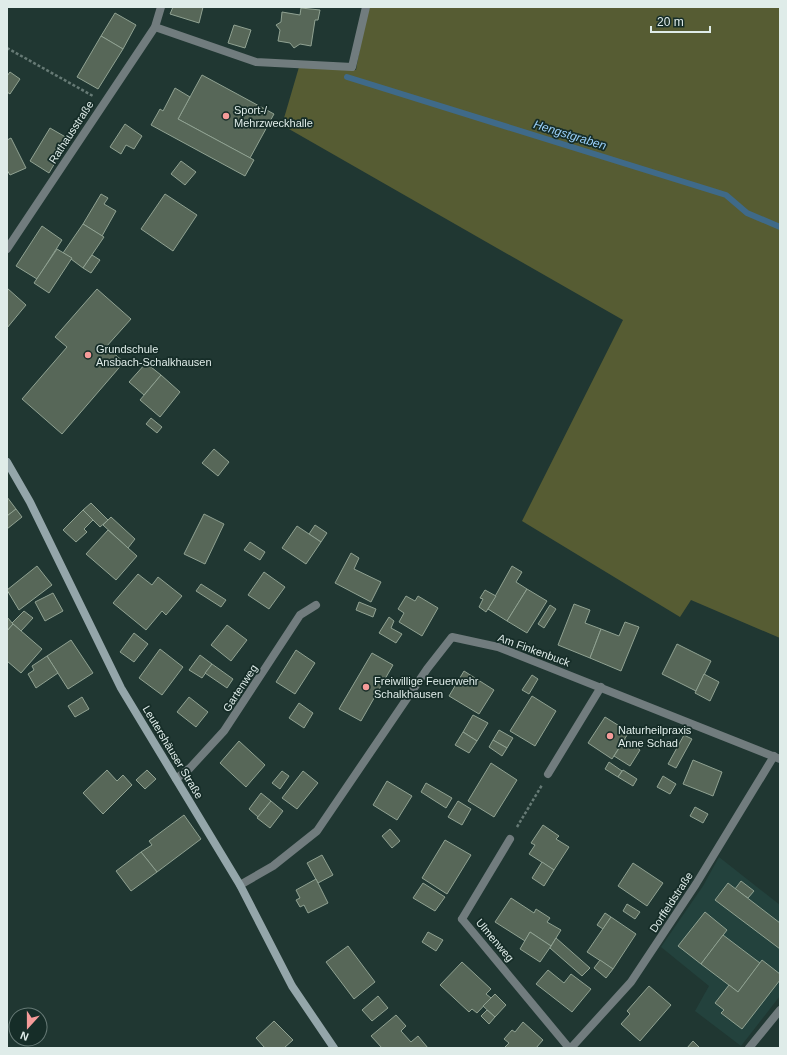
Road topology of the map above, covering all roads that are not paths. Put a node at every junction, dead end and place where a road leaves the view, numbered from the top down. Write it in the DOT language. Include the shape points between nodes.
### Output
graph roads {
  1 [pos="161,7"];
  2 [pos="366,7"];
  3 [pos="155,27"];
  4 [pos="7,249"];
  5 [pos="7,462"];
  6 [pos="316,605"];
  7 [pos="601,687"];
  8 [pos="777,758"];
  9 [pos="548,774"];
  10 [pos="176,779"];
  11 [pos="510,839"];
  12 [pos="240,885"];
  13 [pos="780,1010"];
  14 [pos="334,1048"];
  15 [pos="570,1048"];
  16 [pos="749,1048"];
  1 -- 3 [label="street, Rathausstraße"];
  2 -- 3 [label="street" via="352,67 256,62"];
  3 -- 4 [label="street, Rathausstraße"];
  5 -- 10 [label="main road, Leutershäuser Straße" via="30,502 121,688"];
  6 -- 10 [label="street, Gartenweg" via="300,615 224,731 190,768"];
  7 -- 8 [label="street, Am Finkenbuck"];
  7 -- 9 [label="street"];
  7 -- 12 [label="street, Am Finkenbuck" via="498,647 452,637 427,669 317,831 273,866"];
  8 -- 15 [label="street, Dorffeldstraße" via="630,982"];
  10 -- 12 [label="main road, Leutershäuser Straße"];
  11 -- 15 [label="street, Ulmenweg" via="462,919"];
  12 -- 14 [label="main road, Leutershäuser Straße" via="292,986"];
  13 -- 16 [label="street"];
}
